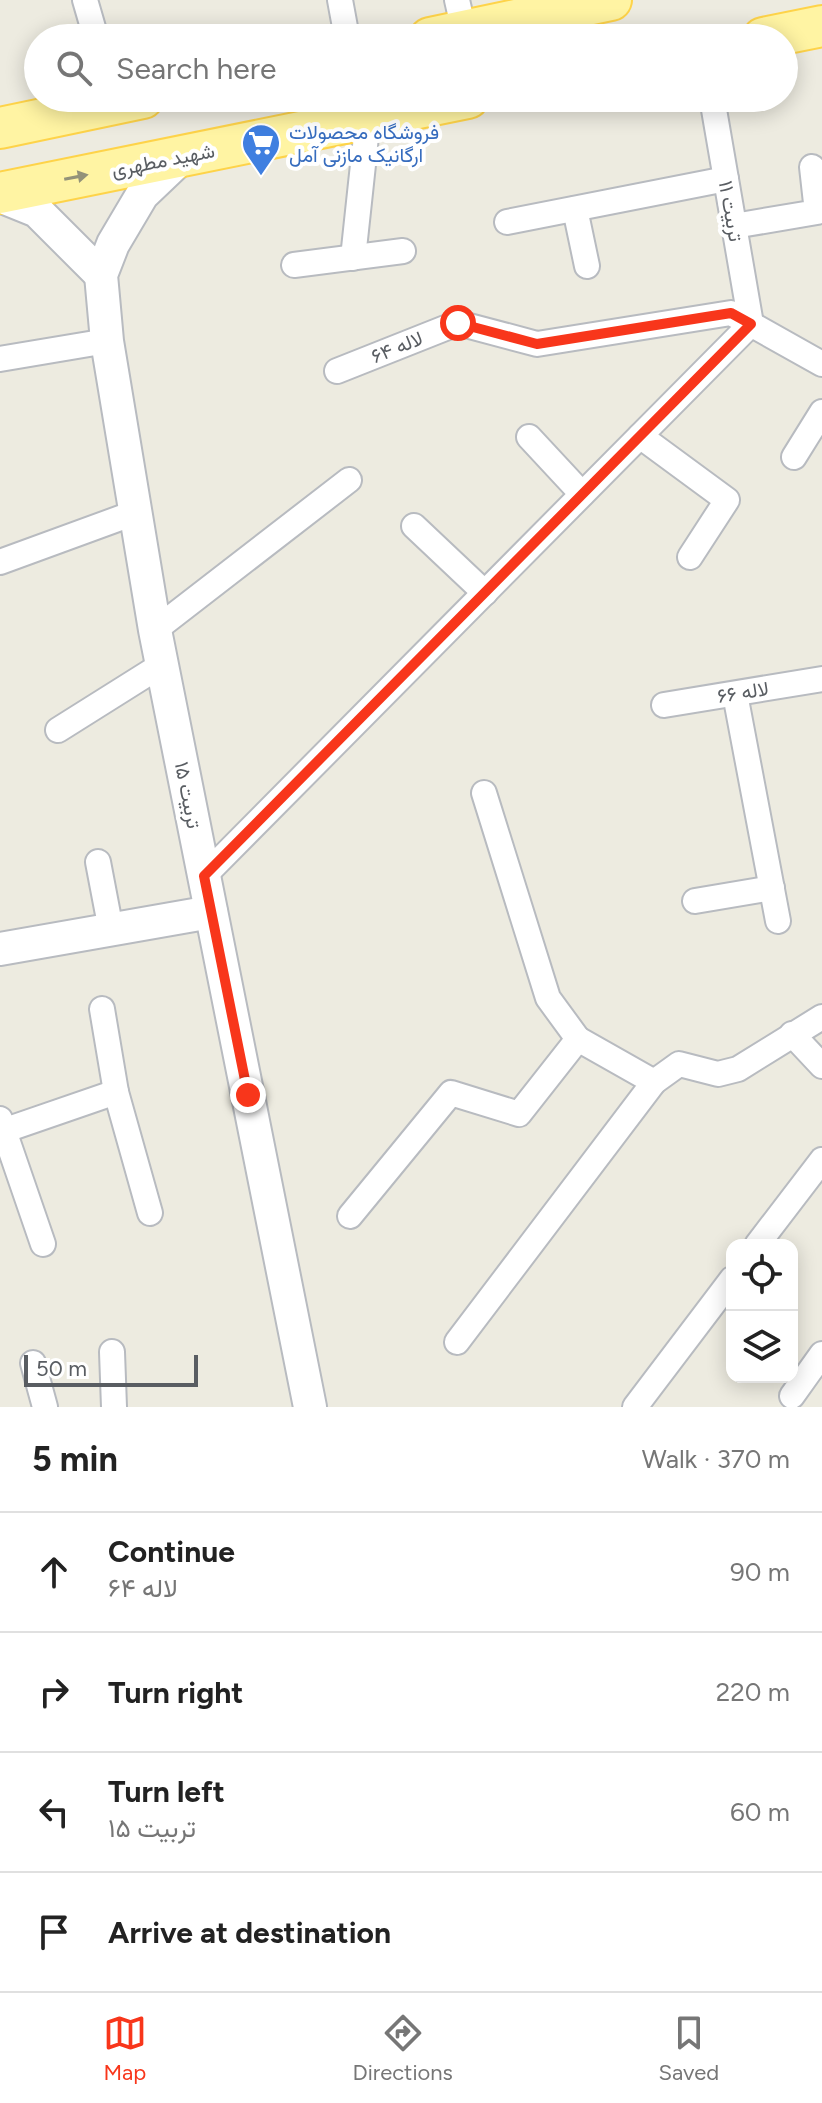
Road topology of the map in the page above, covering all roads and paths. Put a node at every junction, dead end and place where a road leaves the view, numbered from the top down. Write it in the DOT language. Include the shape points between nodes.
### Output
graph roads {
  1 [pos="85,0"];
  2 [pos="340,0"];
  3 [pos="611,0"];
  4 [pos="451,23"];
  5 [pos="92,24"];
  6 [pos="344,24"];
  7 [pos="822,26"];
  8 [pos="798,31"];
  9 [pos="70,112"];
  10 [pos="398,112"];
  11 [pos="714,112"];
  12 [pos="368,118"];
  13 [pos="0,128"];
  14 [pos="183,156"];
  15 [pos="812,167"];
  16 [pos="726,179"];
  17 [pos="0,194"];
  18 [pos="575,209"];
  19 [pos="507,222"];
  20 [pos="734,226"];
  21 [pos="403,251"];
  22 [pos="353,258"];
  23 [pos="294,265"];
  24 [pos="587,266"];
  25 [pos="101,275"];
  26 [pos="751,324"];
  27 [pos="107,341"];
  28 [pos="0,359"];
  29 [pos="822,364"];
  30 [pos="337,371"];
  31 [pos="822,412"];
  32 [pos="640,436"];
  33 [pos="529,437"];
  34 [pos="794,457"];
  35 [pos="349,480"];
  36 [pos="582,494"];
  37 [pos="134,513"];
  38 [pos="414,526"];
  39 [pos="690,557"];
  40 [pos="0,562"];
  41 [pos="485,593"];
  42 [pos="155,630"];
  43 [pos="163,664"];
  44 [pos="822,679"];
  45 [pos="735,694"];
  46 [pos="664,705"];
  47 [pos="58,730"];
  48 [pos="484,793"];
  49 [pos="98,862"];
  50 [pos="204,876"];
  51 [pos="772,888"];
  52 [pos="695,901"];
  53 [pos="211,912"];
  54 [pos="778,921"];
  55 [pos="111,930"];
  56 [pos="0,949"];
  57 [pos="102,1009"];
  58 [pos="822,1017"];
  59 [pos="792,1034"];
  60 [pos="578,1039"];
  61 [pos="822,1066"];
  62 [pos="654,1082"];
  63 [pos="116,1092"];
  64 [pos="1,1127"];
  65 [pos="822,1160"];
  66 [pos="150,1213"];
  67 [pos="350,1216"];
  68 [pos="762,1239"];
  69 [pos="43,1244"];
  70 [pos="726,1287"];
  71 [pos="457,1342"];
  72 [pos="112,1352"];
  73 [pos="822,1354"];
  74 [pos="33,1363"];
  75 [pos="792,1396"];
  76 [pos="45,1407"];
  77 [pos="114,1407"];
  78 [pos="310,1407"];
  79 [pos="635,1407"];
  1 -- 5 [label="street"];
  2 -- 6 [label="street"];
  3 -- 4 [label="main road"];
  7 -- 8 [label="main road"];
  9 -- 13 [label="main road"];
  10 -- 12 [label="main road, شهید مطهری"];
  11 -- 16 [label="street, تربیت ۱۱"];
  12 -- 14 [label="main road, شهید مطهری"];
  12 -- 22 [label="street"];
  17 -- 14 [label="main road, شهید مطهری, one-way"];
  14 -- 25 [label="street, تربیت ۱۵" via="142,195"];
  15 -- 20 [label="street" via="817,212"];
  16 -- 18 [label="street"];
  16 -- 20 [label="street, تربیت ۱۱"];
  17 -- 25 [label="street" via="37,211"];
  18 -- 19 [label="street"];
  18 -- 24 [label="street"];
  20 -- 26 [label="street, تربیت ۱۱"];
  21 -- 22 [label="street"];
  22 -- 23 [label="street"];
  25 -- 27 [label="street, تربیت ۱۵"];
  26 -- 29 [label="street, لاله ۶۴"];
  26 -- 30 [label="street, لاله ۶۴" via="731,313 537,344 458,323"];
  26 -- 32 [label="street"];
  27 -- 28 [label="street"];
  27 -- 37 [label="street, تربیت ۱۵"];
  31 -- 34 [label="street"];
  32 -- 36 [label="street"];
  32 -- 39 [label="street" via="727,500"];
  33 -- 36 [label="street"];
  35 -- 42 [label="street"];
  36 -- 41 [label="street"];
  37 -- 40 [label="street"];
  37 -- 42 [label="street, تربیت ۱۵"];
  38 -- 41 [label="street"];
  41 -- 50 [label="street"];
  42 -- 43 [label="street, تربیت ۱۵"];
  43 -- 47 [label="street"];
  43 -- 50 [label="street, تربیت ۱۵"];
  44 -- 45 [label="street, لاله ۶۶"];
  45 -- 46 [label="street, لاله ۶۶"];
  45 -- 51 [label="street"];
  48 -- 60 [label="street" via="548,998"];
  49 -- 55 [label="street"];
  50 -- 53 [label="street, تربیت ۱۵"];
  51 -- 52 [label="street"];
  51 -- 54 [label="street"];
  53 -- 55 [label="street"];
  53 -- 78 [label="street, تربیت ۱۵"];
  55 -- 56 [label="street"];
  57 -- 63 [label="street"];
  58 -- 59 [label="street"];
  59 -- 61 [label="street"];
  59 -- 62 [label="street" via="738,1069 718,1074 679,1064"];
  60 -- 62 [label="street"];
  60 -- 67 [label="street" via="519,1114 451,1093"];
  62 -- 71 [label="street"];
  63 -- 64 [label="street"];
  63 -- 66 [label="street"];
  64 -- 69 [label="street"];
  65 -- 68 [label="street"];
  70 -- 79 [label="street"];
  72 -- 77 [label="street"];
  73 -- 75 [label="street"];
  74 -- 76 [label="street"];
}
